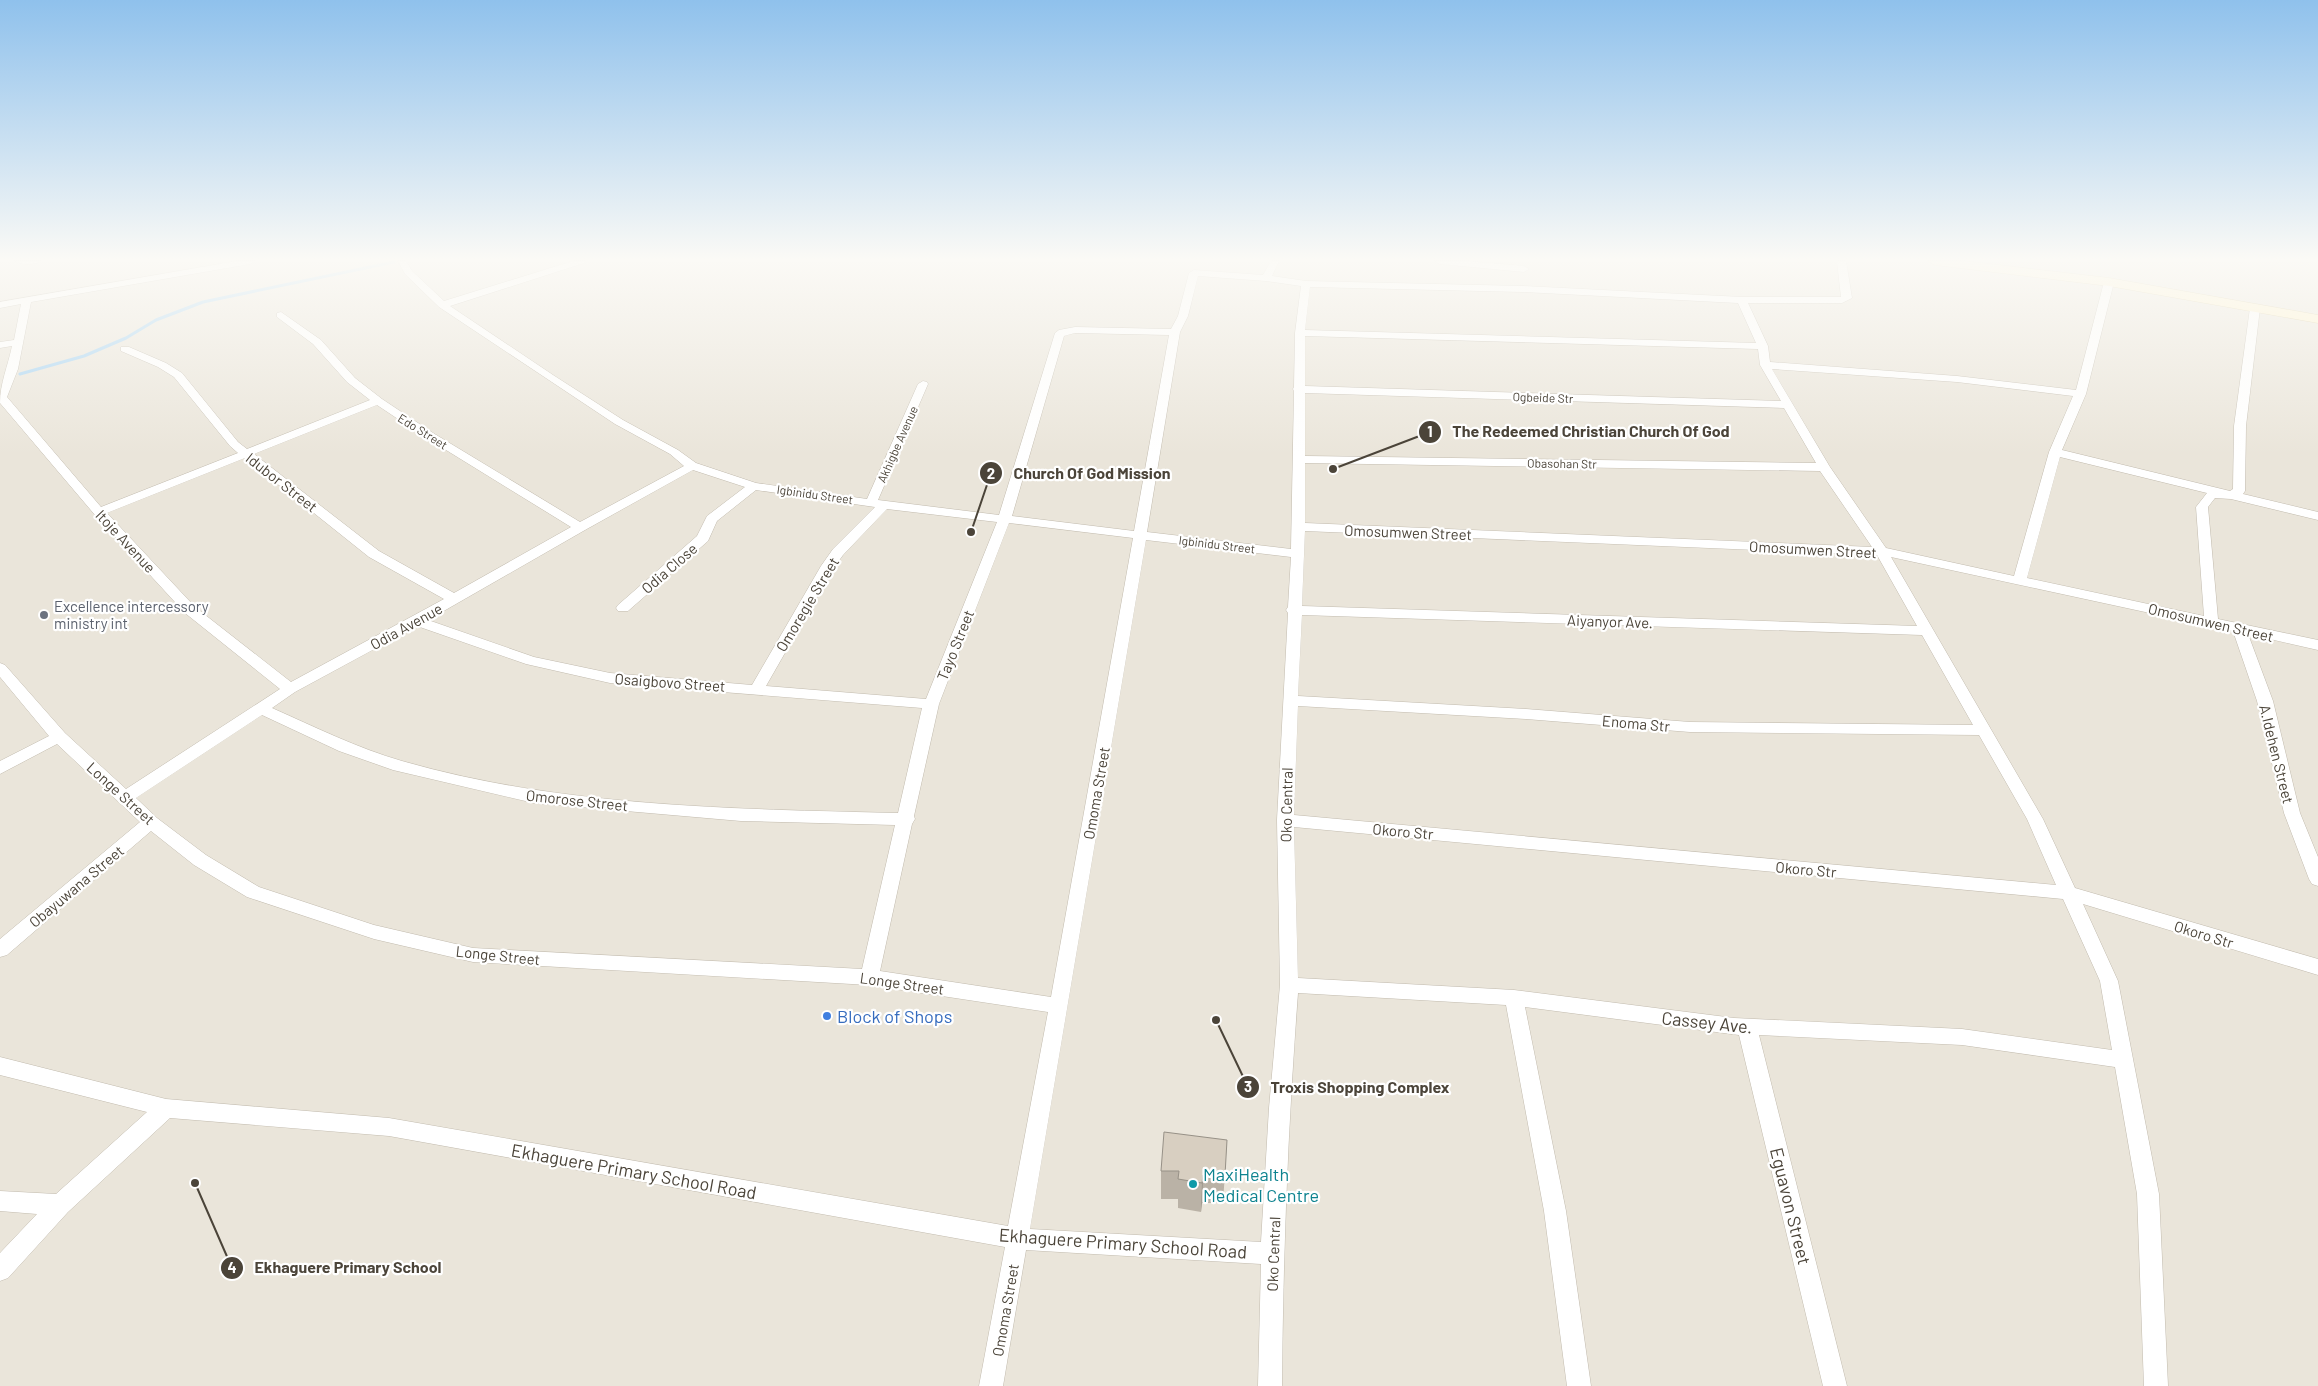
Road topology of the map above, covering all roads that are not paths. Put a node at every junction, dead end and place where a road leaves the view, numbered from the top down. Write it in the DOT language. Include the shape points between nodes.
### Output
graph roads {
  1 [pos="21,326"];
  2 [pos="295,326"];
  3 [pos="473,326"];
  4 [pos="1178,326"];
  5 [pos="1301,326"];
  6 [pos="1754,326"];
  7 [pos="2098,326"];
  8 [pos="2253,326"];
  9 [pos="1175,332"];
  10 [pos="1300,333"];
  11 [pos="18,342"];
  12 [pos="0,345"];
  13 [pos="1763,346"];
  14 [pos="125,349"];
  15 [pos="1764,365"];
  16 [pos="924,384"];
  17 [pos="1298,388"];
  18 [pos="2080,394"];
  19 [pos="378,402"];
  20 [pos="1788,405"];
  21 [pos="2055,452"];
  22 [pos="247,454"];
  23 [pos="1301,459"];
  24 [pos="692,466"];
  25 [pos="1824,467"];
  26 [pos="754,486"];
  27 [pos="2231,495"];
  28 [pos="871,503"];
  29 [pos="885,504"];
  30 [pos="99,512"];
  31 [pos="2318,516"];
  32 [pos="1004,520"];
  33 [pos="580,527"];
  34 [pos="1299,527"];
  35 [pos="1140,535"];
  36 [pos="1881,551"];
  37 [pos="1297,554"];
  38 [pos="2020,580"];
  39 [pos="454,599"];
  40 [pos="623,608"];
  41 [pos="1293,610"];
  42 [pos="416,621"];
  43 [pos="2211,622"];
  44 [pos="2239,629"];
  45 [pos="1927,631"];
  46 [pos="2318,645"];
  47 [pos="0,668"];
  48 [pos="757,688"];
  49 [pos="290,689"];
  50 [pos="1290,702"];
  51 [pos="931,704"];
  52 [pos="262,709"];
  53 [pos="1983,730"];
  54 [pos="59,738"];
  55 [pos="0,768"];
  56 [pos="126,797"];
  57 [pos="907,819"];
  58 [pos="1285,820"];
  59 [pos="151,822"];
  60 [pos="2318,879"];
  61 [pos="2069,893"];
  62 [pos="0,950"];
  63 [pos="2318,967"];
  64 [pos="869,977"];
  65 [pos="1289,986"];
  66 [pos="1514,998"];
  67 [pos="1059,1006"];
  68 [pos="1748,1027"];
  69 [pos="2124,1060"];
  70 [pos="0,1066"];
  71 [pos="166,1108"];
  72 [pos="0,1201"];
  73 [pos="60,1205"];
  74 [pos="1018,1239"];
  75 [pos="1272,1254"];
  76 [pos="0,1270"];
  77 [pos="991,1386"];
  78 [pos="1270,1386"];
  79 [pos="1579,1386"];
  80 [pos="1836,1386"];
  81 [pos="2156,1386"];
  1 -- 11 [label="street"];
  2 -- 19 [label="street, Edo Street" via="317,342 351,380"];
  3 -- 24 [label="street, Igbinidu Street"];
  4 -- 9 [label="street, Omoma Street"];
  5 -- 10 [label="street, Oko Central"];
  6 -- 13 [label="street"];
  7 -- 18 [label="street"];
  8 -- 27 [label="street" via="2240,426 2240,490"];
  9 -- 32 [label="street, Tayo Street" via="1063,332"];
  9 -- 35 [label="street, Omoma Street"];
  10 -- 13 [label="street"];
  10 -- 17 [label="street, Oko Central"];
  11 -- 12 [label="street"];
  11 -- 30 [label="street, Itoje Avenue" via="13,369 1,397"];
  13 -- 15 [label="street"];
  14 -- 22 [label="street, Idubor Street" via="178,375 234,444"];
  15 -- 18 [label="street" via="1957,379"];
  15 -- 20 [label="street"];
  16 -- 28 [label="street, Akhigbe Avenue"];
  17 -- 20 [label="street, Ogbeide Str"];
  17 -- 23 [label="street, Oko Central"];
  18 -- 21 [label="street"];
  19 -- 22 [label="street"];
  19 -- 33 [label="street, Edo Street"];
  20 -- 25 [label="street"];
  21 -- 27 [label="street"];
  21 -- 38 [label="street"];
  22 -- 30 [label="street"];
  22 -- 39 [label="street, Idubor Street" via="374,554"];
  23 -- 25 [label="street, Obasohan Str"];
  23 -- 34 [label="street, Oko Central"];
  24 -- 26 [label="street, Igbinidu Street"];
  24 -- 33 [label="street, Odia Avenue"];
  25 -- 36 [label="street"];
  26 -- 28 [label="street, Igbinidu Street"];
  26 -- 40 [label="street, Odia Close" via="711,519 703,538"];
  27 -- 31 [label="street"];
  27 -- 43 [label="street" via="2212,494 2202,507"];
  28 -- 29 [label="street, Igbinidu Street"];
  29 -- 32 [label="street, Igbinidu Street"];
  29 -- 48 [label="street, Omoregie Street" via="830,563"];
  30 -- 49 [label="street, Itoje Avenue" via="190,610"];
  32 -- 35 [label="street, Igbinidu Street"];
  32 -- 51 [label="street, Tayo Street"];
  33 -- 39 [label="street, Odia Avenue"];
  34 -- 36 [label="street, Omosumwen Street"];
  34 -- 37 [label="street, Oko Central"];
  35 -- 37 [label="street, Igbinidu Street"];
  35 -- 67 [label="street, Omoma Street"];
  36 -- 38 [label="street, Omosumwen Street"];
  36 -- 45 [label="street"];
  37 -- 41 [label="street, Oko Central"];
  38 -- 43 [label="street, Omosumwen Street"];
  39 -- 42 [label="street, Odia Avenue"];
  41 -- 45 [label="street, Aiyanyor Ave."];
  41 -- 50 [label="street, Oko Central"];
  42 -- 48 [label="street, Osaigbovo Street" via="531,661 610,678"];
  42 -- 49 [label="street, Odia Avenue"];
  43 -- 44 [label="street, Omosumwen Street"];
  44 -- 46 [label="street, Omosumwen Street"];
  44 -- 60 [label="street, A.Idehen Street" via="2264,701 2292,813"];
  45 -- 53 [label="street"];
  47 -- 54 [label="street, Longe Street"];
  48 -- 51 [label="street, Osaigbovo Street"];
  49 -- 52 [label="street, Odia Avenue"];
  50 -- 53 [label="street, Enoma Str" via="1526,714 1690,727"];
  50 -- 58 [label="street, Oko Central"];
  51 -- 57 [label="street, Tayo Street"];
  52 -- 56 [label="street, Odia Avenue"];
  52 -- 57 [label="street, Omorose Street" via="345,747 399,766 534,797 740,815"];
  53 -- 61 [label="street" via="2035,818"];
  54 -- 55 [label="street"];
  54 -- 56 [label="street, Longe Street"];
  56 -- 59 [label="street, Longe Street"];
  57 -- 64 [label="street, Tayo Street"];
  58 -- 61 [label="street, Okoro Str"];
  58 -- 65 [label="street, Oko Central"];
  59 -- 62 [label="street, Obayuwana Street"];
  59 -- 64 [label="street, Longe Street" via="200,860 253,892 374,932 473,955"];
  61 -- 63 [label="street, Okoro Str"];
  61 -- 69 [label="street" via="2109,981"];
  64 -- 67 [label="street, Longe Street"];
  65 -- 66 [label="street, Cassey Ave."];
  65 -- 75 [label="street, Oko Central"];
  66 -- 68 [label="street, Cassey Ave."];
  66 -- 79 [label="street" via="1555,1210"];
  67 -- 74 [label="street, Omoma Street"];
  68 -- 69 [label="street, Cassey Ave." via="1962,1037"];
  68 -- 80 [label="street, Eguavon Street"];
  69 -- 81 [label="street" via="2148,1194"];
  70 -- 71 [label="street, Ekhaguere Primary School Road"];
  71 -- 73 [label="street"];
  71 -- 74 [label="street, Ekhaguere Primary School Road" via="389,1127"];
  72 -- 73 [label="street"];
  73 -- 76 [label="street"];
  74 -- 75 [label="street, Ekhaguere Primary School Road"];
  74 -- 77 [label="street, Omoma Street"];
  75 -- 78 [label="street, Oko Central"];
}
